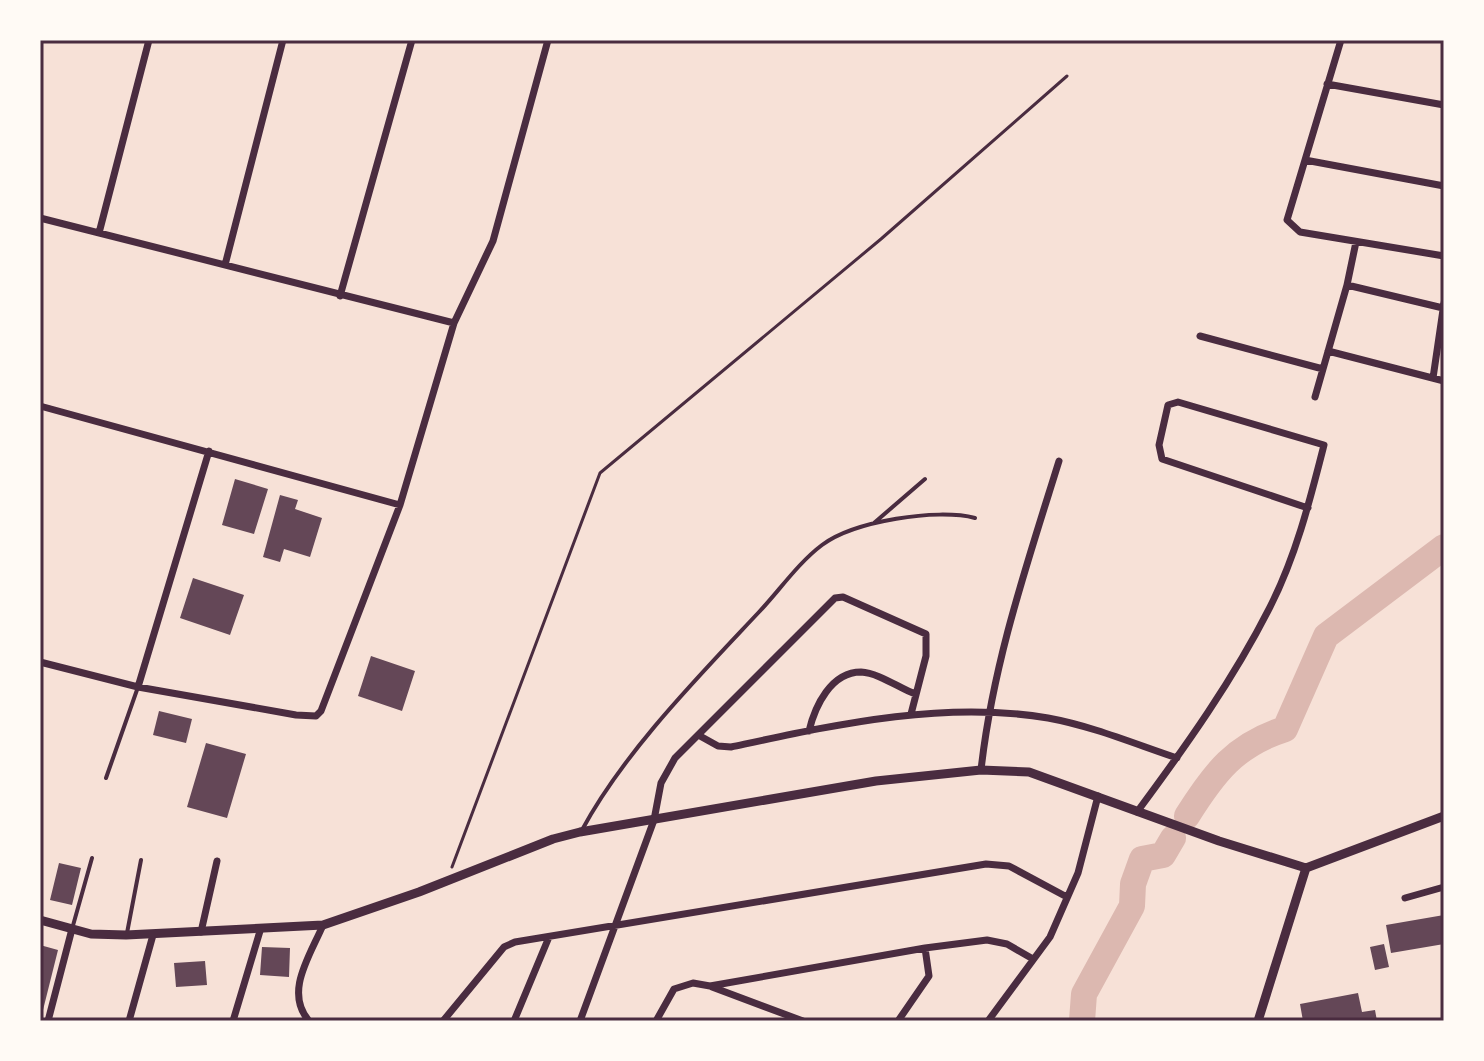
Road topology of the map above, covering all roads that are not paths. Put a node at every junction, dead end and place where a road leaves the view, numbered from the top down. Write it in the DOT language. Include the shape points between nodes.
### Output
graph roads {
  1 [pos="149,40"];
  2 [pos="283,40"];
  3 [pos="412,40"];
  4 [pos="548,40"];
  5 [pos="1341,40"];
  6 [pos="1327,84"];
  7 [pos="1444,105"];
  8 [pos="1305,160"];
  9 [pos="1444,186"];
  10 [pos="40,218"];
  11 [pos="99,233"];
  12 [pos="1356,242"];
  13 [pos="1444,256"];
  14 [pos="225,265"];
  15 [pos="1347,285"];
  16 [pos="340,296"];
  17 [pos="1444,306"];
  18 [pos="454,323"];
  19 [pos="1200,336"];
  20 [pos="1328,351"];
  21 [pos="1323,369"];
  22 [pos="1433,378"];
  23 [pos="1444,381"];
  24 [pos="1315,397"];
  25 [pos="40,406"];
  26 [pos="209,451"];
  27 [pos="1059,461"];
  28 [pos="925,479"];
  29 [pos="400,505"];
  30 [pos="1308,508"];
  31 [pos="975,518"];
  32 [pos="872,524"];
  33 [pos="40,662"];
  34 [pos="138,687"];
  35 [pos="915,694"];
  36 [pos="987,712"];
  37 [pos="911,714"];
  38 [pos="809,731"];
  39 [pos="700,736"];
  40 [pos="1177,758"];
  41 [pos="981,770"];
  42 [pos="106,778"];
  43 [pos="1098,796"];
  44 [pos="1137,812"];
  45 [pos="1444,816"];
  46 [pos="654,820"];
  47 [pos="580,832"];
  48 [pos="92,858"];
  49 [pos="141,860"];
  50 [pos="217,861"];
  51 [pos="1306,868"];
  52 [pos="1444,887"];
  53 [pos="1065,896"];
  54 [pos="1405,898"];
  55 [pos="40,920"];
  56 [pos="323,925"];
  57 [pos="613,925"];
  58 [pos="72,929"];
  59 [pos="260,931"];
  60 [pos="201,932"];
  61 [pos="126,935"];
  62 [pos="153,935"];
  63 [pos="549,937"];
  64 [pos="925,948"];
  65 [pos="1033,959"];
  66 [pos="710,986"];
  67 [pos="581,1019"];
  68 [pos="48,1021"];
  69 [pos="129,1021"];
  70 [pos="233,1021"];
  71 [pos="309,1021"];
  72 [pos="443,1021"];
  73 [pos="514,1021"];
  74 [pos="593,1021"];
  75 [pos="656,1021"];
  76 [pos="803,1021"];
  77 [pos="898,1021"];
  78 [pos="988,1021"];
  79 [pos="1258,1021"];
  1 -- 11 [label="street"];
  2 -- 14 [label="street"];
  3 -- 16 [label="street"];
  4 -- 18 [label="street" via="493,241"];
  5 -- 6 [label="street"];
  6 -- 7 [label="street"];
  6 -- 8 [label="street"];
  8 -- 9 [label="street"];
  8 -- 12 [label="street" via="1287,220 1300,232"];
  10 -- 11 [label="street"];
  11 -- 14 [label="street"];
  12 -- 13 [label="street"];
  12 -- 15 [label="street"];
  14 -- 16 [label="street"];
  15 -- 17 [label="street"];
  15 -- 20 [label="street"];
  16 -- 18 [label="street"];
  17 -- 22 [label="street"];
  18 -- 29 [label="street"];
  19 -- 21 [label="street"];
  20 -- 21 [label="street"];
  20 -- 22 [label="street"];
  21 -- 24 [label="street"];
  22 -- 23 [label="street"];
  25 -- 26 [label="street"];
  26 -- 29 [label="street"];
  26 -- 34 [label="street"];
  27 -- 36 [label="street"];
  28 -- 32 [label="lane"];
  29 -- 34 [label="street" via="316,716"];
  30 -- 30 [label="street" via="1162,459 1159,445 1168,405 1178,402 1324,445"];
  30 -- 40 [label="street" via="1271,605"];
  31 -- 32 [label="lane" via="959,514"];
  32 -- 47 [label="lane" via="822,545 680,697"];
  33 -- 34 [label="street"];
  34 -- 42 [label="lane"];
  35 -- 37 [label="street"];
  35 -- 38 [label="street" via="873,675 851,675 828,688 814,709"];
  35 -- 39 [label="street" via="928,648 926,634 839,597"];
  36 -- 37 [label="street"];
  36 -- 40 [label="street" via="1048,718"];
  36 -- 41 [label="street"];
  37 -- 38 [label="street"];
  38 -- 39 [label="street" via="731,747"];
  39 -- 46 [label="street" via="675,758 661,783"];
  40 -- 44 [label="street"];
  41 -- 43 [label="street" via="1029,772"];
  41 -- 46 [label="street" via="876,781"];
  43 -- 44 [label="street"];
  43 -- 53 [label="street" via="1078,873"];
  44 -- 51 [label="street"];
  45 -- 51 [label="street"];
  46 -- 47 [label="street"];
  46 -- 57 [label="street"];
  47 -- 56 [label="street"];
  48 -- 58 [label="lane"];
  49 -- 61 [label="lane"];
  50 -- 60 [label="street"];
  51 -- 79 [label="street"];
  52 -- 54 [label="street"];
  53 -- 57 [label="street" via="1009,866 986,864"];
  53 -- 65 [label="street" via="1050,937"];
  55 -- 58 [label="street"];
  56 -- 59 [label="street"];
  56 -- 71 [label="street" via="299,984 299,1009"];
  57 -- 63 [label="street"];
  57 -- 67 [label="street"];
  58 -- 61 [label="street"];
  58 -- 68 [label="street"];
  59 -- 60 [label="street"];
  59 -- 70 [label="street"];
  60 -- 62 [label="street"];
  61 -- 62 [label="street"];
  62 -- 69 [label="street"];
  63 -- 72 [label="street" via="507,945"];
  63 -- 73 [label="street"];
  64 -- 65 [label="street" via="997,941"];
  64 -- 66 [label="street"];
  64 -- 77 [label="street" via="929,976"];
  65 -- 78 [label="street"];
  66 -- 75 [label="street" via="693,983 674,989"];
  66 -- 76 [label="street"];
  67 -- 74 [label="street"];
}
